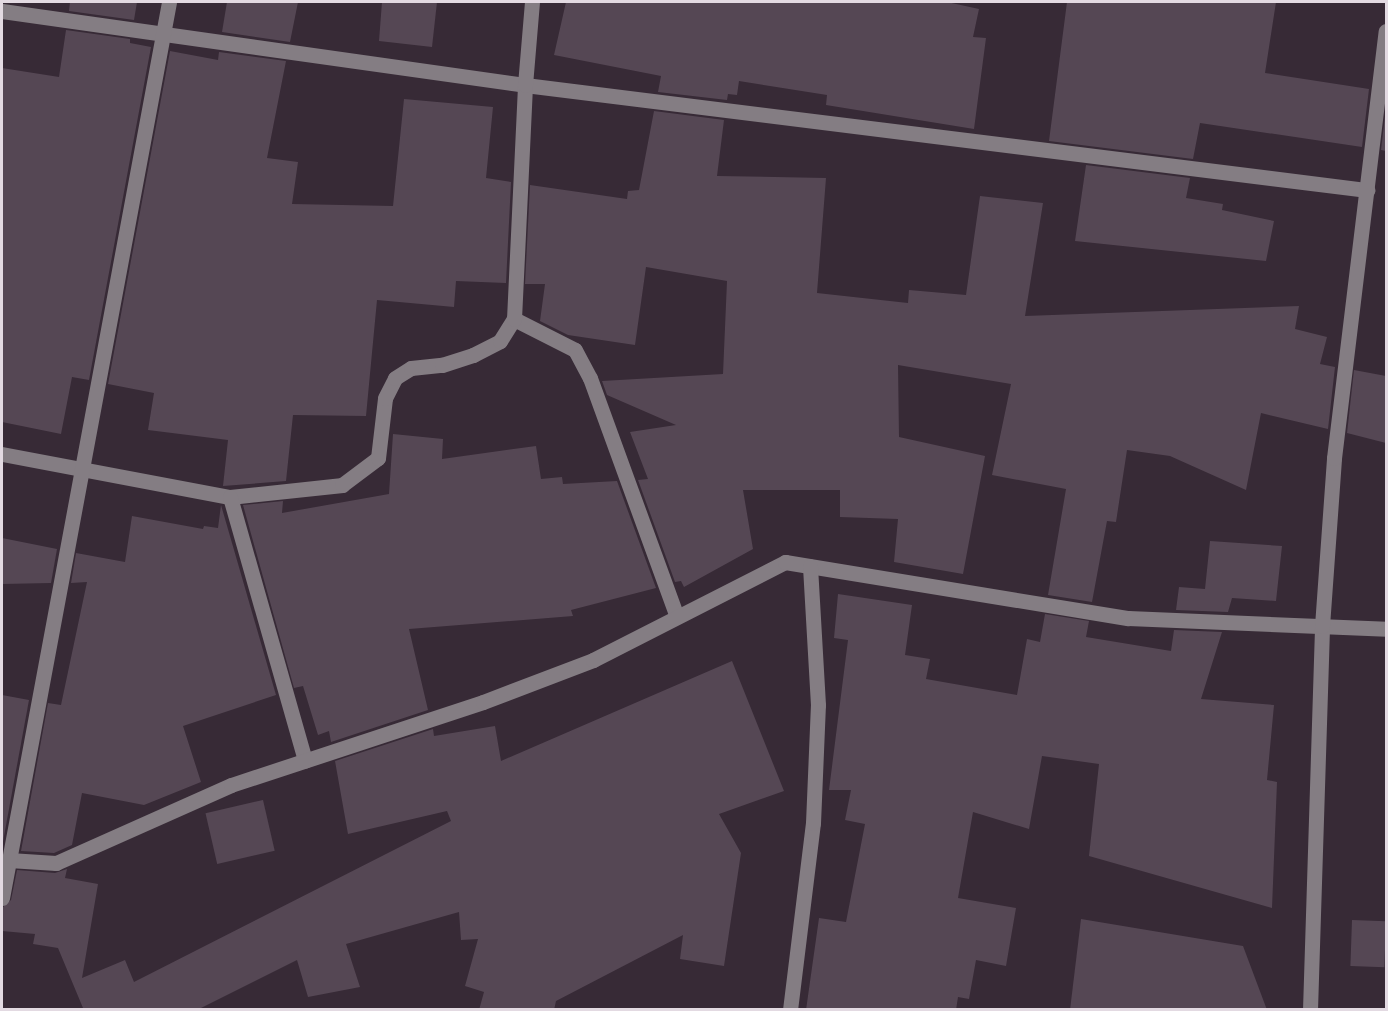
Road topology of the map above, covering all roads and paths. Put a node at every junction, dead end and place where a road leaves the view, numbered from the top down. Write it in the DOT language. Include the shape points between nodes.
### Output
graph roads {
  1 [pos="169,2"];
  2 [pos="532,2"];
  3 [pos="2,10"];
  4 [pos="1386,31"];
  5 [pos="163,32"];
  6 [pos="1383,84"];
  7 [pos="525,85"];
  8 [pos="1367,190"];
  9 [pos="514,318"];
  10 [pos="2,454"];
  11 [pos="82,470"];
  12 [pos="231,497"];
  13 [pos="810,566"];
  14 [pos="677,618"];
  15 [pos="1322,626"];
  16 [pos="1386,629"];
  17 [pos="305,761"];
  18 [pos="9,860"];
  19 [pos="2,898"];
  20 [pos="790,1010"];
  21 [pos="1310,1010"];
  1 -- 5 [label="street"];
  2 -- 7 [label="street"];
  3 -- 5 [label="street"];
  4 -- 6 [label="street"];
  5 -- 7 [label="street"];
  5 -- 11 [label="street"];
  6 -- 8 [label="street"];
  7 -- 8 [label="street"];
  7 -- 9 [label="street"];
  8 -- 15 [label="street" via="1334,458"];
  9 -- 12 [label="street" via="500,341 473,355 442,365 411,368 395,378 385,398 378,458 342,485"];
  9 -- 14 [label="street" via="575,350 590,378"];
  10 -- 11 [label="street"];
  11 -- 12 [label="street"];
  11 -- 18 [label="street"];
  12 -- 17 [label="street"];
  13 -- 14 [label="street" via="785,562"];
  13 -- 15 [label="street" via="1128,618"];
  13 -- 20 [label="street" via="818,705 813,823"];
  14 -- 17 [label="street" via="593,660"];
  15 -- 16 [label="street"];
  15 -- 21 [label="street"];
  17 -- 18 [label="street" via="231,785 56,863"];
  18 -- 19 [label="street"];
}
